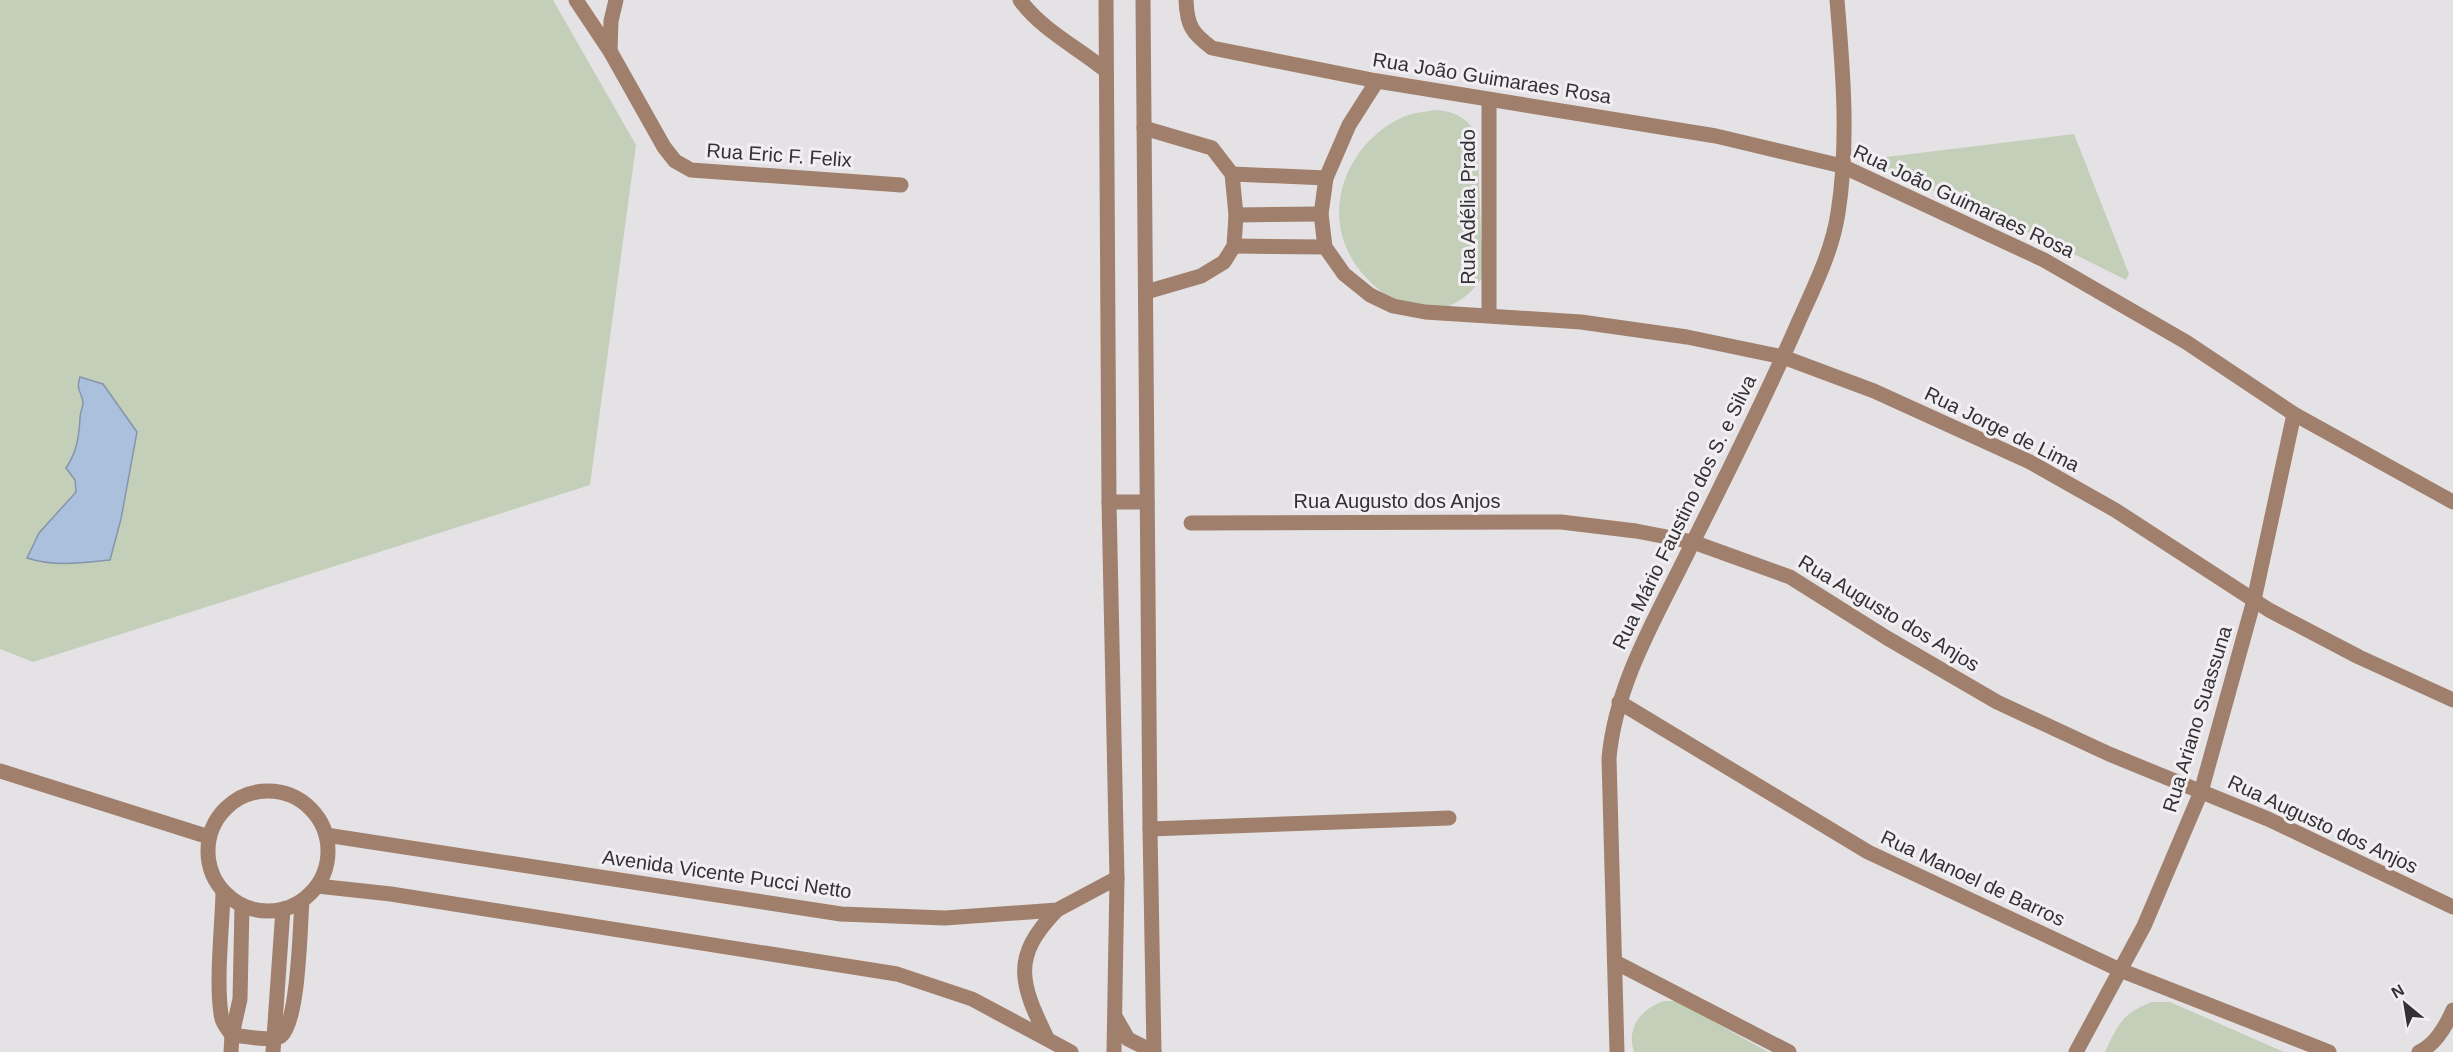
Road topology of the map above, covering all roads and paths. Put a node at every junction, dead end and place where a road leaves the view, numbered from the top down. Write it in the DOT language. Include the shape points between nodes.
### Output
graph roads {
  1 [pos="576,0"];
  2 [pos="616,0"];
  3 [pos="1020,0"];
  4 [pos="1106,0"];
  5 [pos="1143,0"];
  6 [pos="1186,0"];
  7 [pos="1837,0"];
  8 [pos="610,51"];
  9 [pos="1105,70"];
  10 [pos="1377,81"];
  11 [pos="1489,100"];
  12 [pos="1144,128"];
  13 [pos="1842,166"];
  14 [pos="1232,174"];
  15 [pos="1326,178"];
  16 [pos="901,184"];
  17 [pos="1321,214"];
  18 [pos="1236,215"];
  19 [pos="1234,246"];
  20 [pos="1325,247"];
  21 [pos="1146,292"];
  22 [pos="1489,315"];
  23 [pos="1783,357"];
  24 [pos="2294,414"];
  25 [pos="1109,502"];
  26 [pos="1147,502"];
  27 [pos="2453,502"];
  28 [pos="1191,523"];
  29 [pos="1693,542"];
  30 [pos="2254,600"];
  31 [pos="2453,700"];
  32 [pos="1619,702"];
  33 [pos="0,771"];
  34 [pos="2201,792"];
  35 [pos="1449,818"];
  36 [pos="1150,829"];
  37 [pos="326,835"];
  38 [pos="209,837"];
  39 [pos="1117,878"];
  40 [pos="317,886"];
  41 [pos="223,893"];
  42 [pos="302,901"];
  43 [pos="242,906"];
  44 [pos="2453,907"];
  45 [pos="283,909"];
  46 [pos="1058,910"];
  47 [pos="1615,962"];
  48 [pos="2120,970"];
  49 [pos="2453,1011"];
  50 [pos="1115,1016"];
  51 [pos="232,1035"];
  52 [pos="1047,1038"];
  53 [pos="274,1046"];
  54 [pos="231,1052"];
  55 [pos="1071,1052"];
  56 [pos="1114,1052"];
  57 [pos="1154,1052"];
  58 [pos="1617,1052"];
  59 [pos="1789,1052"];
  60 [pos="2076,1052"];
  61 [pos="2329,1052"];
  62 [pos="2419,1052"];
  1 -- 8 [label="street, Rua Eric F. Felix"];
  2 -- 8 [label="street"];
  3 -- 9 [label="street" via="1044,27"];
  4 -- 9 [label="street"];
  5 -- 12 [label="street"];
  6 -- 10 [label="street, Rua João Guimaraes Rosa" via="1187,16 1195,35 1212,48"];
  7 -- 13 [label="street, Rua Mário Faustino dos S. e Silva" via="1844,85"];
  8 -- 16 [label="street, Rua Eric F. Felix" via="664,147 675,161 691,170"];
  9 -- 25 [label="street"];
  10 -- 11 [label="street, Rua João Guimaraes Rosa"];
  10 -- 15 [label="street" via="1349,124"];
  11 -- 13 [label="street, Rua João Guimaraes Rosa" via="1716,136"];
  11 -- 22 [label="street, Rua Adélia Prado"];
  12 -- 14 [label="street" via="1212,148"];
  12 -- 21 [label="street"];
  13 -- 23 [label="street, Rua Mário Faustino dos S. e Silva" via="1838,213 1828,253"];
  13 -- 24 [label="street, Rua João Guimaraes Rosa" via="2044,260 2186,342"];
  14 -- 15 [label="street"];
  14 -- 18 [label="street"];
  15 -- 17 [label="street"];
  17 -- 18 [label="street"];
  17 -- 20 [label="street"];
  18 -- 19 [label="street"];
  19 -- 20 [label="street"];
  19 -- 21 [label="street" via="1224,262 1201,276"];
  20 -- 22 [label="street, Rua Jorge de Lima" via="1344,274 1370,295 1393,306"];
  21 -- 26 [label="street"];
  22 -- 23 [label="street, Rua Jorge de Lima" via="1676,335"];
  23 -- 29 [label="street, Rua Mário Faustino dos S. e Silva"];
  23 -- 30 [label="street, Rua Jorge de Lima" via="1874,392 2030,462 2115,510"];
  24 -- 27 [label="street, Rua João Guimaraes Rosa"];
  24 -- 30 [label="street, Rua Ariano Suassuna"];
  25 -- 26 [label="street"];
  25 -- 39 [label="street"];
  26 -- 36 [label="street"];
  28 -- 29 [label="street, Rua Augusto dos Anjos" via="1562,522"];
  29 -- 32 [label="street, Rua Mário Faustino dos S. e Silva"];
  29 -- 34 [label="street, Rua Augusto dos Anjos" via="1790,577 1997,702"];
  30 -- 31 [label="street, Rua Jorge de Lima" via="2359,657"];
  30 -- 34 [label="street, Rua Ariano Suassuna"];
  32 -- 47 [label="street, Rua Mário Faustino dos S. e Silva" via="1611,729 1609,758"];
  32 -- 48 [label="street, Rua Manoel de Barros" via="1868,852"];
  33 -- 38 [label="street"];
  34 -- 44 [label="street, Rua Augusto dos Anjos" via="2268,819"];
  34 -- 48 [label="street, Rua Ariano Suassuna" via="2144,926"];
  35 -- 36 [label="street"];
  36 -- 57 [label="street"];
  37 -- 38 [label="street" via="318,817 304,803 286,794 267,791 247,794 230,804 216,819"];
  37 -- 40 [label="street" via="325,870"];
  37 -- 46 [label="street, Avenida Vicente Pucci Netto" via="842,914 945,918"];
  38 -- 41 [label="street" via="207,857 212,876"];
  39 -- 46 [label="street, Avenida Vicente Pucci Netto"];
  39 -- 50 [label="street"];
  40 -- 42 [label="street"];
  40 -- 52 [label="street" via="391,894 897,974 972,999"];
  41 -- 43 [label="street"];
  41 -- 51 [label="street" via="221,1015"];
  42 -- 45 [label="street"];
  42 -- 53 [label="street" via="297,987 287,1029"];
  43 -- 45 [label="street"];
  43 -- 51 [label="street" via="240,999"];
  45 -- 53 [label="street"];
  46 -- 52 [label="street" via="1039,929 1024,964 1031,1006"];
  47 -- 58 [label="street, Rua Mário Faustino dos S. e Silva"];
  47 -- 59 [label="street"];
  48 -- 60 [label="street, Rua Ariano Suassuna"];
  48 -- 61 [label="street, Rua Manoel de Barros"];
  49 -- 62 [label="street" via="2446,1025"];
  50 -- 56 [label="street"];
  50 -- 57 [label="street" via="1128,1039"];
  51 -- 53 [label="street"];
  51 -- 54 [label="street"];
  52 -- 55 [label="street"];
}
